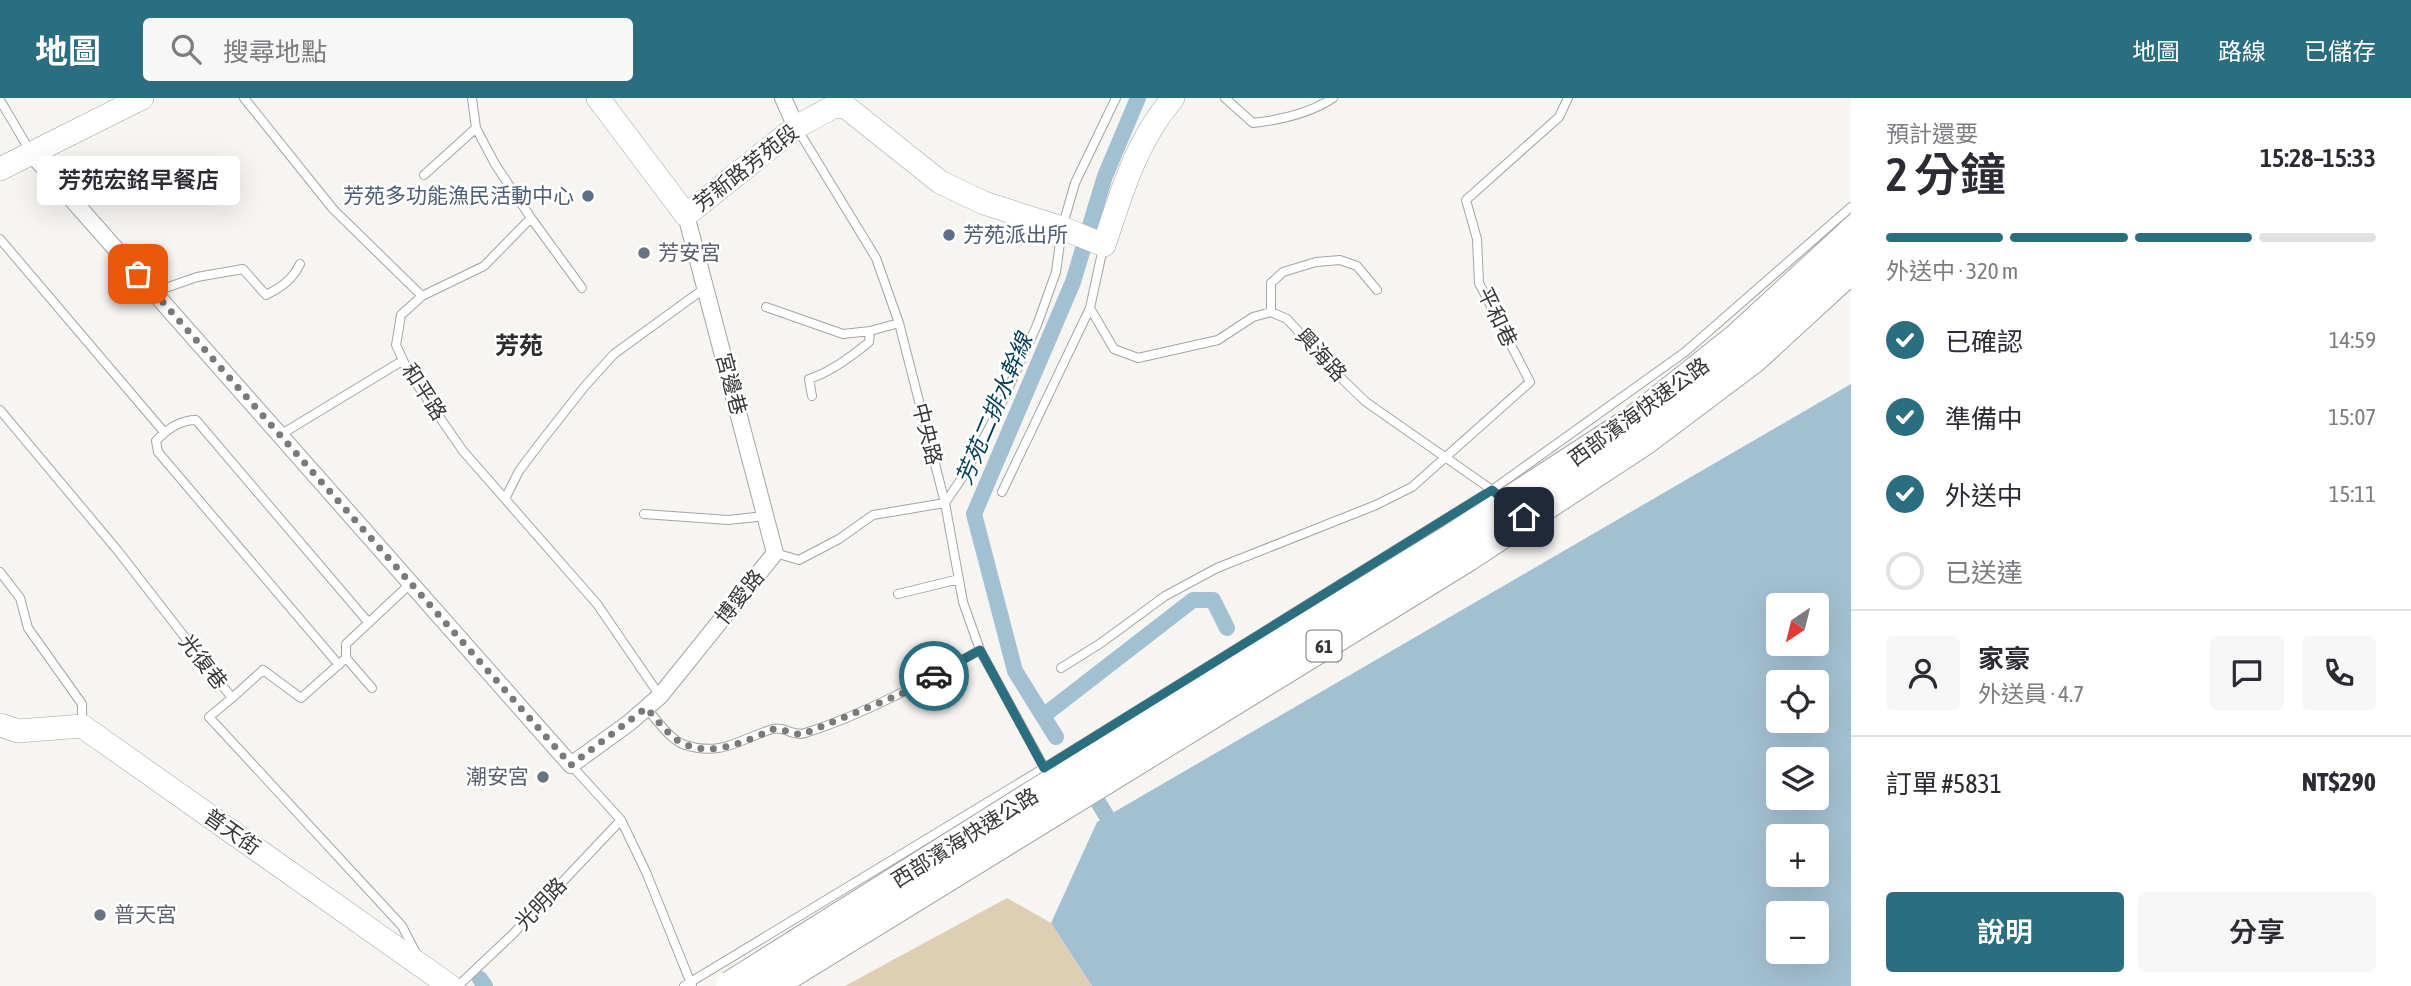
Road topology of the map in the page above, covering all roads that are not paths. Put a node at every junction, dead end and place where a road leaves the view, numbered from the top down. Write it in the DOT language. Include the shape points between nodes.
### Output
graph roads {
  1 [pos="142,98"];
  2 [pos="244,98"];
  3 [pos="472,98"];
  4 [pos="598,98"];
  5 [pos="783,98"];
  6 [pos="1116,98"];
  7 [pos="1172,98"];
  8 [pos="1225,98"];
  9 [pos="1333,98"];
  10 [pos="1568,98"];
  11 [pos="0,100"];
  12 [pos="838,102"];
  13 [pos="796,127"];
  14 [pos="476,128"];
  15 [pos="31,153"];
  16 [pos="0,169"];
  17 [pos="424,175"];
  18 [pos="1851,207"];
  19 [pos="686,215"];
  20 [pos="531,218"];
  21 [pos="1062,228"];
  22 [pos="1851,234"];
  23 [pos="0,239"];
  24 [pos="1104,245"];
  25 [pos="300,264"];
  26 [pos="1851,268"];
  27 [pos="582,288"];
  28 [pos="705,288"];
  29 [pos="1377,290"];
  30 [pos="155,292"];
  31 [pos="422,296"];
  32 [pos="766,307"];
  33 [pos="1090,308"];
  34 [pos="1271,312"];
  35 [pos="899,323"];
  36 [pos="870,331"];
  37 [pos="402,361"];
  38 [pos="812,396"];
  39 [pos="0,410"];
  40 [pos="164,432"];
  41 [pos="280,435"];
  42 [pos="1446,456"];
  43 [pos="1492,490"];
  44 [pos="1002,492"];
  45 [pos="506,497"];
  46 [pos="944,503"];
  47 [pos="1511,506"];
  48 [pos="644,514"];
  49 [pos="1521,514"];
  50 [pos="765,516"];
  51 [pos="1531,522"];
  52 [pos="775,553"];
  53 [pos="0,572"];
  54 [pos="959,579"];
  55 [pos="411,584"];
  56 [pos="898,594"];
  57 [pos="368,622"];
  58 [pos="980,650"];
  59 [pos="346,658"];
  60 [pos="339,665"];
  61 [pos="1061,668"];
  62 [pos="372,688"];
  63 [pos="660,696"];
  64 [pos="232,698"];
  65 [pos="646,708"];
  66 [pos="0,726"];
  67 [pos="82,726"];
  68 [pos="571,765"];
  69 [pos="1044,768"];
  70 [pos="1070,816"];
  71 [pos="621,820"];
  72 [pos="424,967"];
  73 [pos="689,985"];
  74 [pos="450,986"];
  75 [pos="458,986"];
  76 [pos="731,986"];
  77 [pos="769,986"];
  1 -- 15 [label="street"];
  2 -- 31 [label="lane" via="333,209"];
  3 -- 14 [label="lane"];
  4 -- 19 [label="street"];
  5 -- 13 [label="street, 中央路"];
  6 -- 21 [label="lane" via="1075,183"];
  7 -- 24 [label="street" via="1135,155"];
  8 -- 9 [label="lane" via="1252,123 1320,107"];
  10 -- 42 [label="lane, 平和巷" via="1559,117 1466,200 1476,239 1479,282 1530,382"];
  11 -- 15 [label="lane"];
  12 -- 13 [label="street, 芳新路芳苑段"];
  12 -- 21 [label="street, 芳新路芳苑段" via="940,182 984,204"];
  13 -- 19 [label="street, 芳新路芳苑段"];
  13 -- 35 [label="lane, 中央路" via="876,258"];
  14 -- 17 [label="lane"];
  14 -- 20 [label="lane"];
  15 -- 16 [label="street"];
  15 -- 30 [label="street"];
  18 -- 43 [label="lane" via="1685,352"];
  19 -- 28 [label="street, 宮邊巷"];
  20 -- 27 [label="lane"];
  20 -- 31 [label="lane, 和平路" via="484,266"];
  21 -- 24 [label="street, 芳新路芳苑段"];
  21 -- 46 [label="lane" via="1056,272 1037,325 998,411"];
  22 -- 76 [label="highway, 西部濱海快速公路 / 61, bridge" via="1737,339 1634,421"];
  23 -- 40 [label="lane"];
  24 -- 33 [label="lane"];
  25 -- 30 [label="lane" via="284,286 266,295 243,269 197,277"];
  26 -- 77 [label="highway, 西部濱海快速公路 / 61, bridge" via="1753,358 1633,447 1455,564"];
  28 -- 45 [label="lane" via="614,354 540,443"];
  28 -- 50 [label="street, 宮邊巷"];
  29 -- 34 [label="lane" via="1357,266 1340,260 1315,262 1283,272 1271,283"];
  30 -- 41 [label="street"];
  31 -- 37 [label="lane, 和平路" via="401,315 396,345"];
  32 -- 36 [label="lane" via="843,334"];
  33 -- 34 [label="lane" via="1114,349 1138,358 1218,340 1253,317"];
  33 -- 44 [label="lane"];
  34 -- 42 [label="lane, 興海路" via="1287,319 1366,401"];
  35 -- 36 [label="lane"];
  35 -- 46 [label="lane, 中央路"];
  36 -- 38 [label="lane" via="869,342 858,351 827,374 809,379"];
  37 -- 41 [label="lane"];
  37 -- 45 [label="lane, 和平路" via="463,451"];
  39 -- 64 [label="lane, 光復巷"];
  40 -- 57 [label="lane" via="185,420 196,420"];
  40 -- 60 [label="lane" via="156,441 158,452"];
  41 -- 55 [label="street"];
  42 -- 43 [label="lane, 興海路"];
  42 -- 61 [label="lane" via="1412,487 1376,505 1217,568 1164,596"];
  43 -- 47 [label="lane, 興海路"];
  43 -- 69 [label="lane"];
  45 -- 63 [label="lane, 和平路" via="597,604"];
  46 -- 52 [label="lane, 博愛路" via="873,514 799,560"];
  46 -- 54 [label="lane, 中央路"];
  48 -- 50 [label="lane" via="729,520"];
  49 -- 51 [label="lane"];
  50 -- 52 [label="street, 宮邊巷"];
  52 -- 63 [label="street, 博愛路"];
  53 -- 67 [label="lane" via="20,598 28,628 82,704"];
  54 -- 56 [label="lane"];
  54 -- 58 [label="lane, 中央路"];
  55 -- 57 [label="lane"];
  55 -- 68 [label="street"];
  57 -- 59 [label="lane" via="346,644"];
  58 -- 65 [label="lane" via="901,694 801,735 779,729 711,749 684,744"];
  58 -- 69 [label="lane, 中央路"];
  59 -- 60 [label="lane"];
  59 -- 62 [label="lane"];
  60 -- 64 [label="lane" via="301,698 263,670"];
  63 -- 65 [label="street, 博愛路"];
  64 -- 72 [label="lane, 光復巷" via="209,717 402,926"];
  65 -- 68 [label="street, 博愛路"];
  66 -- 67 [label="street" via="18,731"];
  67 -- 72 [label="street, 普天街"];
  68 -- 71 [label="lane"];
  69 -- 70 [label="lane, 中央路"];
  69 -- 73 [label="lane"];
  71 -- 73 [label="lane"];
  71 -- 75 [label="lane, 光明路"];
  72 -- 74 [label="street, 普天街"];
}
